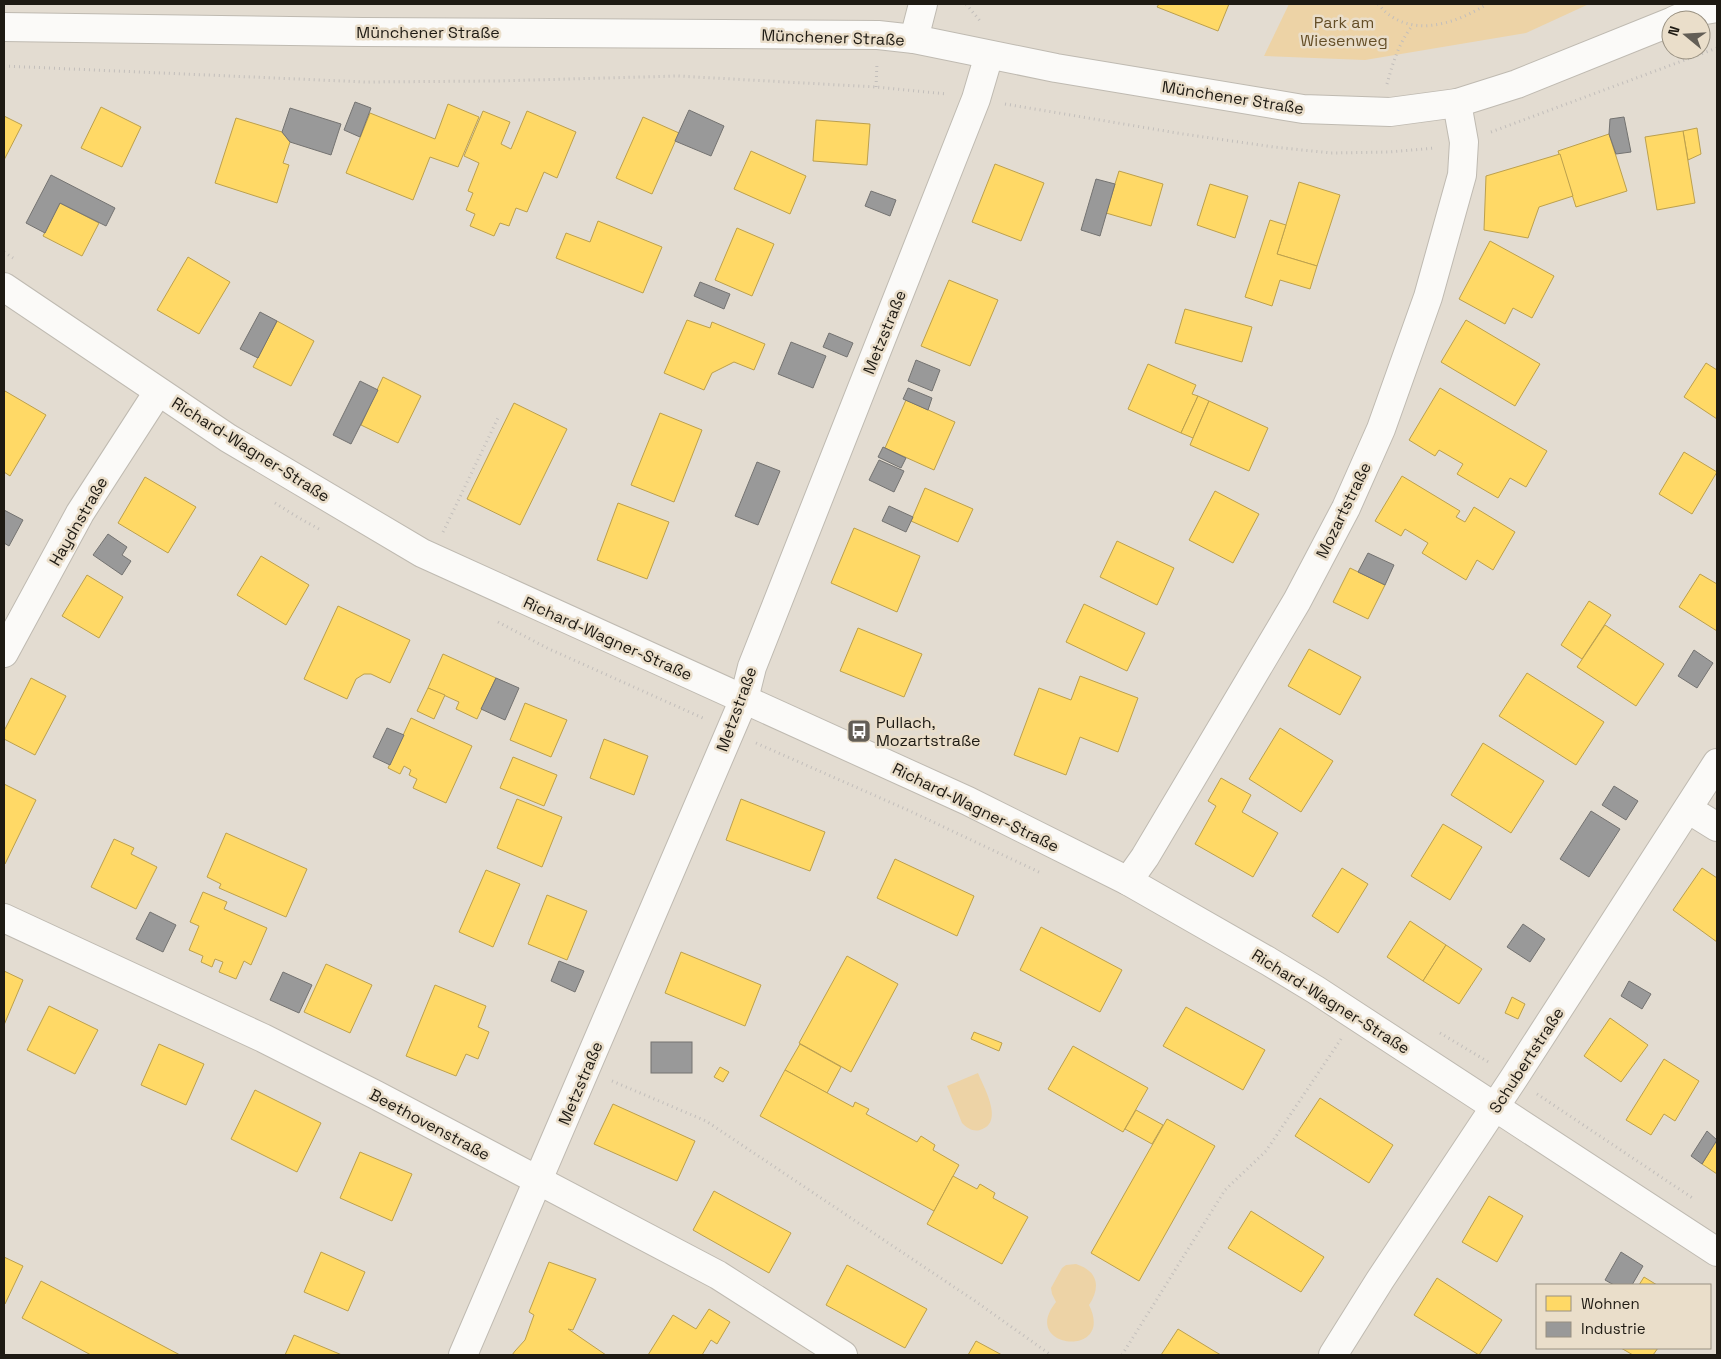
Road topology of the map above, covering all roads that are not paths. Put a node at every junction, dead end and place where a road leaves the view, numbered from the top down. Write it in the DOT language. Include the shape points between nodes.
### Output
graph roads {
  1 [pos="923,4"];
  2 [pos="1661,25"];
  3 [pos="4,27"];
  4 [pos="914,39"];
  5 [pos="989,55"];
  6 [pos="1457,103"];
  7 [pos="4,287"];
  8 [pos="158,392"];
  9 [pos="4,653"];
  10 [pos="744,699"];
  11 [pos="1717,764"];
  12 [pos="1688,809"];
  13 [pos="1717,827"];
  14 [pos="1128,881"];
  15 [pos="4,918"];
  16 [pos="1495,1106"];
  17 [pos="538,1182"];
  18 [pos="1717,1252"];
  19 [pos="809,1347"];
  20 [pos="463,1355"];
  21 [pos="843,1355"];
  22 [pos="1333,1355"];
  1 -- 4 [label="street"];
  2 -- 6 [label="street, Münchener Straße" via="1516,84"];
  3 -- 4 [label="street, Münchener Straße" via="826,34"];
  4 -- 5 [label="street, Münchener Straße"];
  5 -- 6 [label="street, Münchener Straße" via="1303,109 1390,112"];
  5 -- 10 [label="street, Metzstraße" via="976,99 752,667"];
  6 -- 14 [label="street, Mozartstraße" via="1464,142 1462,175 1428,297 1381,429 1346,508 1297,601"];
  7 -- 8 [label="street, Richard-Wagner-Straße"];
  8 -- 9 [label="street, Haydnstraße" via="80,513"];
  8 -- 10 [label="street, Richard-Wagner-Straße" via="228,438 422,553"];
  10 -- 14 [label="street, Richard-Wagner-Straße" via="968,801"];
  10 -- 17 [label="street, Metzstraße"];
  11 -- 12 [label="street, Schubertstraße"];
  12 -- 13 [label="street"];
  12 -- 16 [label="street, Schubertstraße"];
  14 -- 16 [label="street, Richard-Wagner-Straße" via="1268,960"];
  15 -- 17 [label="street, Beethovenstraße" via="263,1038"];
  16 -- 18 [label="street, Richard-Wagner-Straße"];
  16 -- 22 [label="street, Schubertstraße"];
  17 -- 19 [label="street, Beethovenstraße" via="718,1275"];
  17 -- 20 [label="street, Metzstraße"];
  19 -- 21 [label="street, Beethovenstraße"];
}
